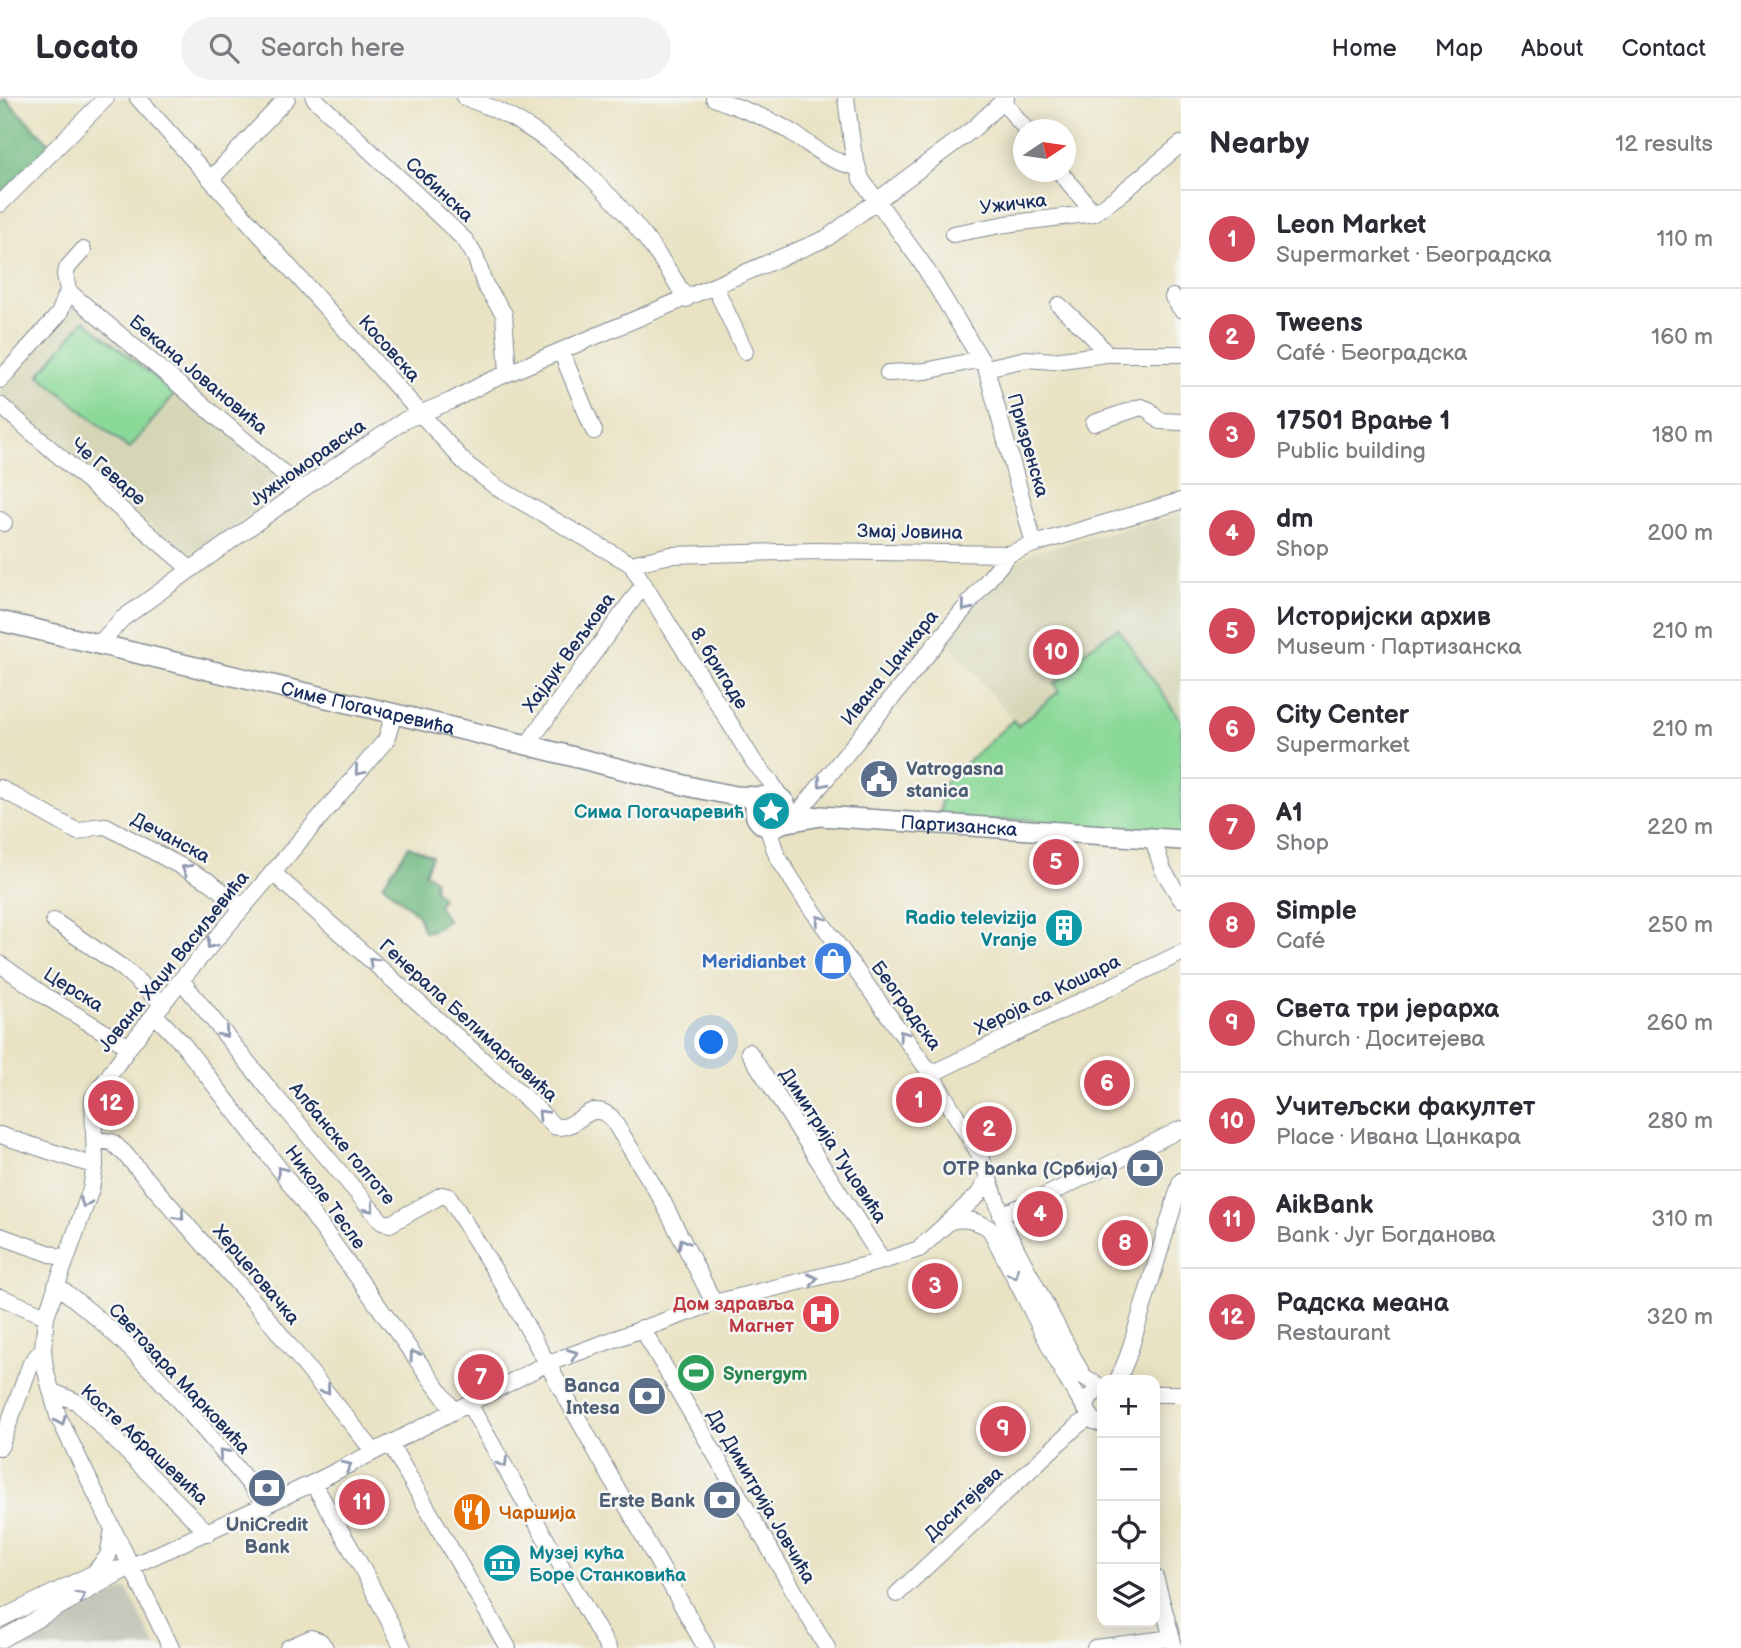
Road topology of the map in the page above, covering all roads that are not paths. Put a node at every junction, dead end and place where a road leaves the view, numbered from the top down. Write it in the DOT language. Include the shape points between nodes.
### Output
graph roads {
  1 [pos="106,98"];
  2 [pos="138,98"];
  3 [pos="287,98"];
  4 [pos="314,98"];
  5 [pos="465,98"];
  6 [pos="714,98"];
  7 [pos="846,98"];
  8 [pos="1005,100"];
  9 [pos="1018,119"];
  10 [pos="1179,151"];
  11 [pos="857,167"];
  12 [pos="211,178"];
  13 [pos="1068,182"];
  14 [pos="876,201"];
  15 [pos="0,204"];
  16 [pos="1094,213"];
  17 [pos="953,234"];
  18 [pos="83,250"];
  19 [pos="715,287"];
  20 [pos="68,292"];
  21 [pos="686,299"];
  22 [pos="1059,305"];
  23 [pos="561,351"];
  24 [pos="745,351"];
  25 [pos="1106,354"];
  26 [pos="1181,354"];
  27 [pos="984,364"];
  28 [pos="508,373"];
  29 [pos="888,373"];
  30 [pos="0,380"];
  31 [pos="0,405"];
  32 [pos="420,413"];
  33 [pos="1181,422"];
  34 [pos="1094,423"];
  35 [pos="594,431"];
  36 [pos="302,489"];
  37 [pos="1181,501"];
  38 [pos="1034,544"];
  39 [pos="1009,554"];
  40 [pos="631,564"];
  41 [pos="190,569"];
  42 [pos="644,584"];
  43 [pos="0,621"];
  44 [pos="99,644"];
  45 [pos="394,715"];
  46 [pos="527,745"];
  47 [pos="0,788"];
  48 [pos="774,808"];
  49 [pos="1153,839"];
  50 [pos="1181,840"];
  51 [pos="272,872"];
  52 [pos="1181,899"];
  53 [pos="242,907"];
  54 [pos="54,921"];
  55 [pos="1181,953"];
  56 [pos="0,964"];
  57 [pos="181,980"];
  58 [pos="159,1010"];
  59 [pos="129,1047"];
  60 [pos="749,1052"];
  61 [pos="931,1074"];
  62 [pos="1181,1129"];
  63 [pos="0,1135"];
  64 [pos="95,1140"];
  65 [pos="95,1166"];
  66 [pos="989,1177"];
  67 [pos="1181,1181"];
  68 [pos="1001,1215"];
  69 [pos="951,1221"];
  70 [pos="0,1236"];
  71 [pos="65,1259"];
  72 [pos="883,1261"];
  73 [pos="56,1285"];
  74 [pos="0,1297"];
  75 [pos="715,1303"];
  76 [pos="46,1317"];
  77 [pos="642,1328"];
  78 [pos="43,1349"];
  79 [pos="546,1364"];
  80 [pos="1120,1375"];
  81 [pos="1097,1385"];
  82 [pos="51,1391"];
  83 [pos="1097,1391"];
  84 [pos="1160,1394"];
  85 [pos="1181,1394"];
  86 [pos="469,1404"];
  87 [pos="454,1411"];
  88 [pos="6,1415"];
  89 [pos="1093,1417"];
  90 [pos="390,1444"];
  91 [pos="0,1447"];
  92 [pos="374,1452"];
  93 [pos="313,1483"];
  94 [pos="267,1505"];
  95 [pos="113,1529"];
  96 [pos="208,1533"];
  97 [pos="130,1567"];
  98 [pos="94,1573"];
  99 [pos="897,1594"];
  100 [pos="1160,1595"];
  101 [pos="23,1608"];
  102 [pos="0,1619"];
  103 [pos="31,1624"];
  104 [pos="0,1640"];
  105 [pos="1173,1643"];
  106 [pos="171,1648"];
  107 [pos="288,1648"];
  108 [pos="325,1648"];
  109 [pos="403,1648"];
  110 [pos="508,1648"];
  111 [pos="608,1648"];
  112 [pos="706,1648"];
  113 [pos="827,1648"];
  114 [pos="1094,1648"];
  1 -- 15 [label="street"];
  2 -- 12 [label="street, Косовска"];
  3 -- 12 [label="street"];
  4 -- 28 [label="street, Собинска" via="465,240 504,314"];
  5 -- 21 [label="street" via="512,118 576,165 634,221"];
  6 -- 11 [label="street" via="778,125 822,155"];
  7 -- 11 [label="street, Призренска"];
  8 -- 9 [label="street"];
  8 -- 14 [label="street, Јужноморавска"];
  10 -- 16 [label="street"];
  11 -- 14 [label="street, Призренска"];
  12 -- 32 [label="street, Косовска"];
  13 -- 16 [label="street"];
  14 -- 19 [label="street, Јужноморавска" via="827,238"];
  14 -- 27 [label="street, Призренска" via="924,266"];
  16 -- 17 [label="street, Ужичка"];
  18 -- 20 [label="street" via="65,274"];
  19 -- 21 [label="street, Јужноморавска"];
  19 -- 24 [label="street"];
  20 -- 30 [label="street" via="59,314"];
  20 -- 36 [label="street, Бекана Јовановића"];
  21 -- 23 [label="street, Јужноморавска"];
  22 -- 25 [label="street"];
  23 -- 28 [label="street, Јужноморавска"];
  23 -- 35 [label="street"];
  25 -- 26 [label="street"];
  25 -- 27 [label="street"];
  27 -- 29 [label="street"];
  27 -- 38 [label="street, Призренска"];
  28 -- 32 [label="street, Јужноморавска"];
  31 -- 41 [label="street, Че Геваре"];
  32 -- 36 [label="street, Јужноморавска"];
  32 -- 40 [label="street, Косовска" via="478,475"];
  33 -- 34 [label="street" via="1160,421 1140,407"];
  36 -- 41 [label="street, Јужноморавска"];
  37 -- 38 [label="street, Змај Јовина"];
  38 -- 39 [label="street, Змај Јовина"];
  39 -- 40 [label="street, Змај Јовина" via="814,551 671,555"];
  39 -- 48 [label="street, Ивана Цанкара, one-way"];
  40 -- 42 [label="street, Косовска"];
  41 -- 44 [label="street, Јужноморавска" via="122,619"];
  42 -- 46 [label="street, Хајдук Вељкова"];
  42 -- 48 [label="street, 8. бригаде" via="761,773 771,782"];
  43 -- 44 [label="main road, Симе Погачаревића"];
  44 -- 45 [label="main road, Симе Погачаревића"];
  45 -- 46 [label="main road, Симе Погачаревића"];
  45 -- 51 [label="street, Јована Хаџи Васиљевића, one-way" via="386,740"];
  46 -- 48 [label="main road, Симе Погачаревића"];
  53 -- 47 [label="street, Дечанска, one-way" via="210,882 106,826 78,832"];
  48 -- 49 [label="main road, Партизанска" via="821,816"];
  61 -- 48 [label="street, Београдска, one-way" via="778,856"];
  49 -- 50 [label="main road, Партизанска"];
  49 -- 52 [label="street" via="1163,870"];
  51 -- 53 [label="street, Јована Хаџи Васиљевића"];
  75 -- 51 [label="street, Генерала Белимарковића, one-way" via="661,1198 611,1116 594,1110 565,1127 554,1126"];
  53 -- 57 [label="street, Јована Хаџи Васиљевића, one-way"];
  54 -- 58 [label="street, Николе Тесле" via="123,968"];
  55 -- 61 [label="street, Хероја са Кошара"];
  56 -- 59 [label="street, Церска"];
  57 -- 58 [label="street, Јована Хаџи Васиљевића"];
  57 -- 79 [label="street, Албанске голготе, one-way" via="382,1222 390,1224 442,1195 449,1197"];
  58 -- 59 [label="street, Јована Хаџи Васиљевића"];
  87 -- 58 [label="street, Николе Тесле, one-way"];
  59 -- 64 [label="street, Јована Хаџи Васиљевића" via="93,1098"];
  60 -- 72 [label="street, Димитрија Туцовића"];
  61 -- 66 [label="street, Београдска"];
  62 -- 68 [label="street"];
  63 -- 65 [label="street"];
  64 -- 65 [label="street, Јована Хаџи Васиљевића"];
  64 -- 92 [label="street, Херцеговачка, one-way" via="111,1142 124,1153 257,1304"];
  65 -- 71 [label="street, Јована Хаџи Васиљевића, one-way"];
  66 -- 68 [label="street, Београдска"];
  66 -- 69 [label="street"];
  67 -- 80 [label="street"];
  68 -- 81 [label="street, Београдска" via="1083,1376"];
  69 -- 72 [label="street" via="919,1249"];
  69 -- 89 [label="street, one-way" via="976,1220 990,1229 1070,1385"];
  70 -- 71 [label="street"];
  71 -- 73 [label="street, Јована Хаџи Васиљевића"];
  75 -- 72 [label="street, one-way"];
  73 -- 76 [label="street, Јована Хаџи Васиљевића"];
  94 -- 73 [label="street, Светозара Марковића, one-way" via="176,1398"];
  74 -- 76 [label="street"];
  75 -- 77 [label="street"];
  76 -- 78 [label="street, Јована Хаџи Васиљевића"];
  79 -- 77 [label="street, one-way"];
  77 -- 113 [label="street, Др Димитрија Јовчића"];
  78 -- 82 [label="street, Јована Хаџи Васиљевића"];
  78 -- 88 [label="street, Јована Хаџи Васиљевића" via="31,1363"];
  79 -- 86 [label="street"];
  79 -- 112 [label="street"];
  82 -- 95 [label="street, Јована Хаџи Васиљевића, one-way" via="58,1416"];
  82 -- 96 [label="street, Косте Абрашевића" via="77,1402"];
  83 -- 89 [label="street, Доситејева" via="1089,1396"];
  84 -- 85 [label="street"];
  86 -- 87 [label="street"];
  86 -- 111 [label="street, one-way"];
  87 -- 90 [label="street"];
  88 -- 91 [label="street, Јована Хаџи Васиљевића"];
  89 -- 99 [label="street, Доситејева" via="1078,1425"];
  90 -- 92 [label="street"];
  90 -- 110 [label="street"];
  93 -- 92 [label="street, one-way"];
  93 -- 94 [label="street"];
  93 -- 109 [label="street"];
  94 -- 96 [label="street"];
  95 -- 97 [label="street, Јована Хаџи Васиљевића"];
  95 -- 98 [label="street" via="108,1556"];
  96 -- 97 [label="street"];
  97 -- 98 [label="street"];
  103 -- 97 [label="street, one-way"];
  97 -- 106 [label="street, Јована Хаџи Васиљевића"];
  98 -- 101 [label="street"];
  100 -- 105 [label="street"];
  101 -- 102 [label="street"];
  101 -- 103 [label="street"];
  103 -- 104 [label="street"];
  105 -- 114 [label="street"];
  107 -- 108 [label="street" via="311,1638"];
}
